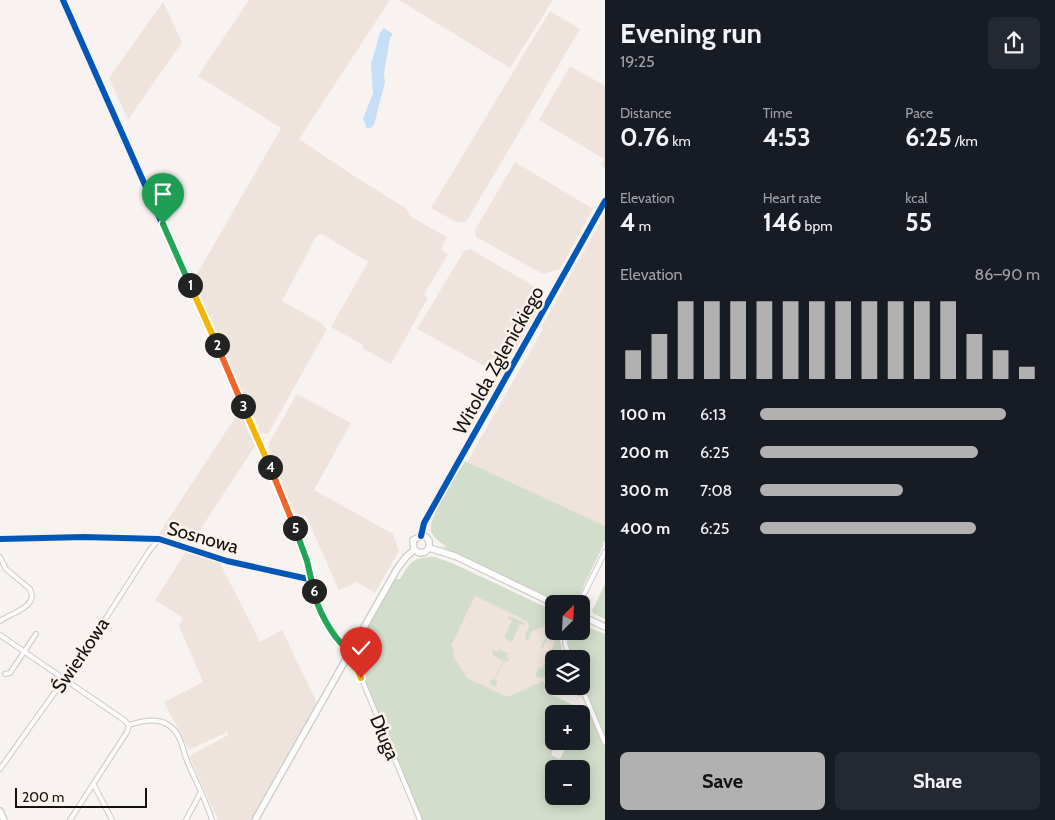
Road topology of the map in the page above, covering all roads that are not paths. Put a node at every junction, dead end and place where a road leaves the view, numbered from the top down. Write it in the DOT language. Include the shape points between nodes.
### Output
graph roads {
  1 [pos="63,0"];
  2 [pos="605,200"];
  3 [pos="421,536"];
  4 [pos="0,539"];
  5 [pos="158,539"];
  6 [pos="429,548"];
  7 [pos="414,550"];
  8 [pos="605,552"];
  9 [pos="0,557"];
  10 [pos="313,580"];
  11 [pos="584,595"];
  12 [pos="545,599"];
  13 [pos="590,620"];
  14 [pos="0,621"];
  15 [pos="605,627"];
  16 [pos="36,634"];
  17 [pos="0,635"];
  18 [pos="24,652"];
  19 [pos="349,653"];
  20 [pos="5,674"];
  21 [pos="65,679"];
  22 [pos="585,695"];
  23 [pos="129,725"];
  24 [pos="605,743"];
  25 [pos="0,769"];
  26 [pos="94,785"];
  27 [pos="201,792"];
  28 [pos="0,812"];
  29 [pos="4,820"];
  30 [pos="70,820"];
  31 [pos="112,820"];
  32 [pos="186,820"];
  33 [pos="212,820"];
  34 [pos="255,820"];
  35 [pos="420,820"];
  1 -- 10 [label="street" via="262,449"];
  2 -- 3 [label="main road, Witolda Zglenickiego" via="424,523"];
  3 -- 6 [label="main road" via="429,541"];
  3 -- 7 [label="main road" via="413,540"];
  4 -- 5 [label="street, Sosnowa"];
  5 -- 10 [label="street, Sosnowa" via="227,561"];
  5 -- 21 [label="street, Świerkowa"];
  6 -- 7 [label="main road" via="420,553"];
  6 -- 12 [label="main road" via="455,556"];
  7 -- 19 [label="main road" via="397,569"];
  8 -- 11 [label="street"];
  9 -- 14 [label="street" via="6,569 32,593 26,607"];
  10 -- 19 [label="street" via="316,602"];
  13 -- 15 [label="main road"];
  16 -- 18 [label="street"];
  17 -- 18 [label="street"];
  18 -- 20 [label="street" via="10,673"];
  18 -- 21 [label="street"];
  19 -- 34 [label="main road"];
  19 -- 35 [label="street, Długa"];
  21 -- 23 [label="street"];
  21 -- 25 [label="street, Świerkowa"];
  22 -- 24 [label="street"];
  23 -- 26 [label="street"];
  23 -- 27 [label="street" via="150,719 170,726 182,744"];
  26 -- 30 [label="street"];
  26 -- 31 [label="street"];
  27 -- 32 [label="street"];
  27 -- 33 [label="street"];
  28 -- 29 [label="main road"];
}
